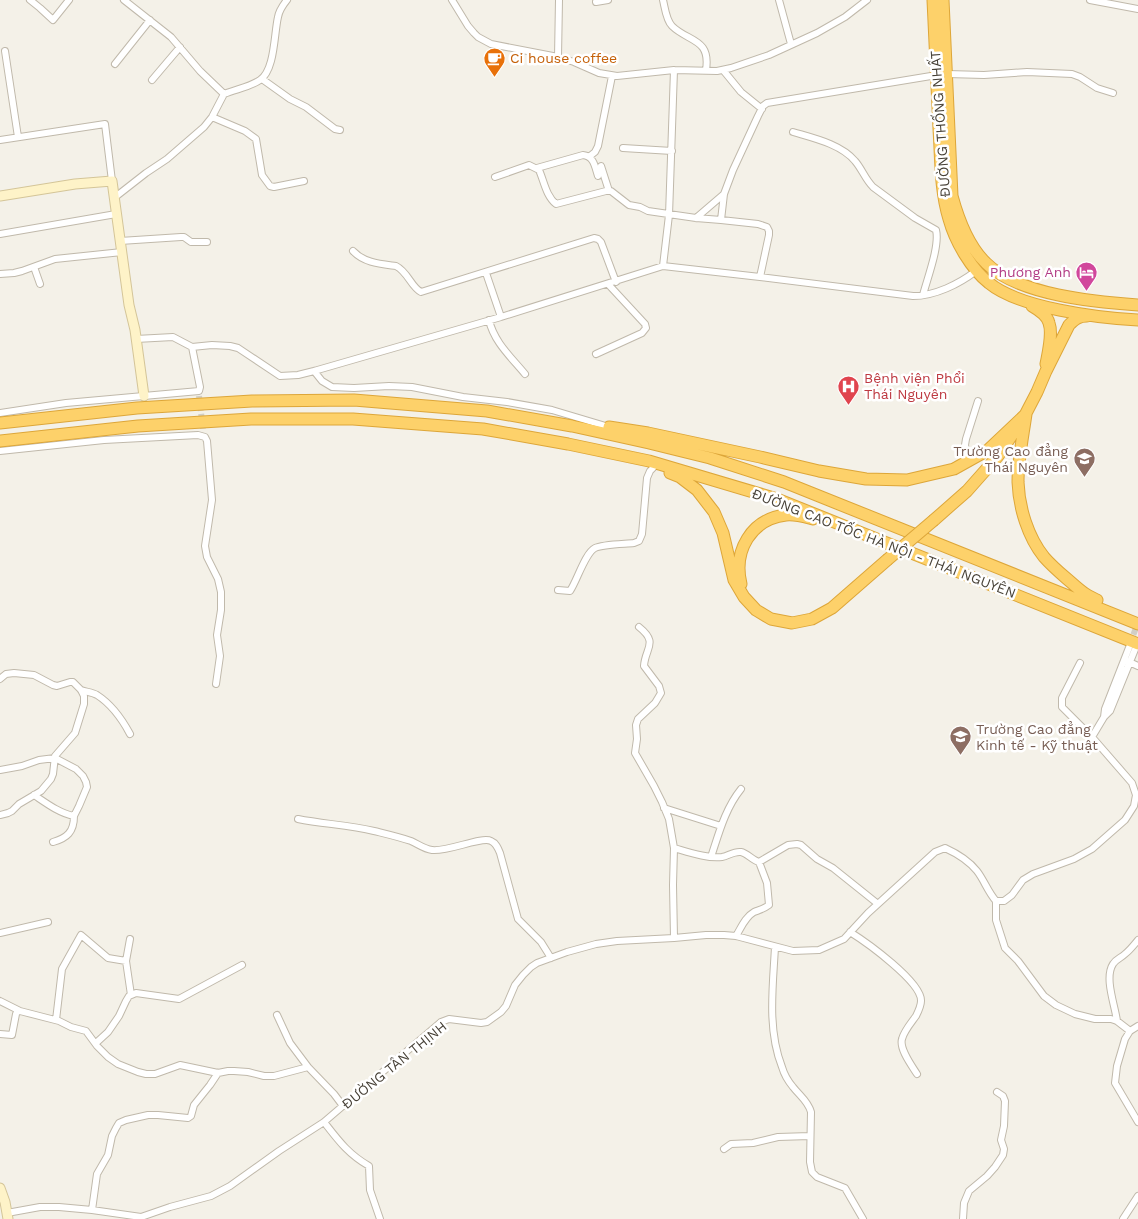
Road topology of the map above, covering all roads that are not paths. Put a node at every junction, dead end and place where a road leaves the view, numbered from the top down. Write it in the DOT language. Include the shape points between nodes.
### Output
graph roads {
  1 [pos="30,0"];
  2 [pos="70,0"];
  3 [pos="124,0"];
  4 [pos="287,0"];
  5 [pos="452,0"];
  6 [pos="559,0"];
  7 [pos="608,0"];
  8 [pos="663,0"];
  9 [pos="779,0"];
  10 [pos="867,0"];
  11 [pos="933,0"];
  12 [pos="943,0"];
  13 [pos="1090,0"];
  14 [pos="596,2"];
  15 [pos="1138,9"];
  16 [pos="150,20"];
  17 [pos="791,44"];
  18 [pos="180,47"];
  19 [pos="5,51"];
  20 [pos="558,56"];
  21 [pos="115,64"];
  22 [pos="674,70"];
  23 [pos="706,70"];
  24 [pos="723,70"];
  25 [pos="942,75"];
  26 [pos="612,76"];
  27 [pos="262,79"];
  28 [pos="152,80"];
  29 [pos="224,94"];
  30 [pos="1113,94"];
  31 [pos="762,109"];
  32 [pos="212,117"];
  33 [pos="340,130"];
  34 [pos="793,132"];
  35 [pos="18,137"];
  36 [pos="0,140"];
  37 [pos="623,148"];
  38 [pos="672,150"];
  39 [pos="590,156"];
  40 [pos="601,166"];
  41 [pos="537,168"];
  42 [pos="598,176"];
  43 [pos="495,177"];
  44 [pos="112,181"];
  45 [pos="304,181"];
  46 [pos="609,190"];
  47 [pos="724,194"];
  48 [pos="0,196"];
  49 [pos="114,198"];
  50 [pos="116,214"];
  51 [pos="669,215"];
  52 [pos="696,218"];
  53 [pos="721,220"];
  54 [pos="0,234"];
  55 [pos="120,241"];
  56 [pos="207,242"];
  57 [pos="122,252"];
  58 [pos="353,252"];
  59 [pos="984,262"];
  60 [pos="663,266"];
  61 [pos="34,268"];
  62 [pos="976,271"];
  63 [pos="486,272"];
  64 [pos="0,274"];
  65 [pos="760,277"];
  66 [pos="612,283"];
  67 [pos="40,284"];
  68 [pos="1034,289"];
  69 [pos="923,295"];
  70 [pos="1017,298"];
  71 [pos="1097,301"];
  72 [pos="1138,305"];
  73 [pos="1062,310"];
  74 [pos="1094,315"];
  75 [pos="501,317"];
  76 [pos="489,320"];
  77 [pos="1138,320"];
  78 [pos="1050,337"];
  79 [pos="136,339"];
  80 [pos="1062,340"];
  81 [pos="192,347"];
  82 [pos="596,354"];
  83 [pos="314,371"];
  84 [pos="1046,371"];
  85 [pos="525,374"];
  86 [pos="144,396"];
  87 [pos="978,401"];
  88 [pos="487,411"];
  89 [pos="0,413"];
  90 [pos="1026,414"];
  91 [pos="0,423"];
  92 [pos="609,427"];
  93 [pos="0,442"];
  94 [pos="568,444"];
  95 [pos="0,451"];
  96 [pos="968,461"];
  97 [pos="653,468"];
  98 [pos="558,590"];
  99 [pos="1005,590"];
  100 [pos="744,597"];
  101 [pos="1138,618"];
  102 [pos="1138,624"];
  103 [pos="639,627"];
  104 [pos="1134,645"];
  105 [pos="1127,661"];
  106 [pos="1080,663"];
  107 [pos="1138,666"];
  108 [pos="0,679"];
  109 [pos="216,684"];
  110 [pos="81,690"];
  111 [pos="130,734"];
  112 [pos="1092,737"];
  113 [pos="55,758"];
  114 [pos="0,770"];
  115 [pos="742,789"];
  116 [pos="34,795"];
  117 [pos="664,808"];
  118 [pos="0,815"];
  119 [pos="74,816"];
  120 [pos="298,819"];
  121 [pos="721,826"];
  122 [pos="53,842"];
  123 [pos="674,848"];
  124 [pos="711,857"];
  125 [pos="758,862"];
  126 [pos="996,901"];
  127 [pos="878,904"];
  128 [pos="48,922"];
  129 [pos="850,932"];
  130 [pos="0,933"];
  131 [pos="736,936"];
  132 [pos="674,938"];
  133 [pos="130,939"];
  134 [pos="1138,940"];
  135 [pos="775,947"];
  136 [pos="551,958"];
  137 [pos="126,961"];
  138 [pos="242,965"];
  139 [pos="131,995"];
  140 [pos="0,1001"];
  141 [pos="20,1011"];
  142 [pos="278,1015"];
  143 [pos="56,1020"];
  144 [pos="1117,1021"];
  145 [pos="1138,1026"];
  146 [pos="1130,1031"];
  147 [pos="0,1034"];
  148 [pos="96,1043"];
  149 [pos="308,1067"];
  150 [pos="218,1073"];
  151 [pos="917,1074"];
  152 [pos="996,1092"];
  153 [pos="343,1106"];
  154 [pos="324,1122"];
  155 [pos="1138,1122"];
  156 [pos="810,1136"];
  157 [pos="724,1149"];
  158 [pos="0,1188"];
  159 [pos="1138,1196"];
  160 [pos="92,1210"];
  161 [pos="7,1216"];
  162 [pos="380,1219"];
  163 [pos="863,1219"];
  164 [pos="963,1219"];
  165 [pos="1123,1219"];
  1 -- 2 [label="street" via="53,20"];
  3 -- 16 [label="street"];
  4 -- 27 [label="street" via="278,16 270,64"];
  5 -- 20 [label="street" via="478,37 501,46"];
  6 -- 20 [label="street"];
  7 -- 14 [label="street"];
  8 -- 23 [label="street" via="671,26 699,44 704,51"];
  9 -- 17 [label="street"];
  10 -- 17 [label="street" via="845,17"];
  11 -- 25 [label="highway, ĐƯỜNG THỐNG NHẤT"];
  12 -- 25 [label="highway, ĐƯỜNG THỐNG NHẤT"];
  13 -- 15 [label="street"];
  16 -- 18 [label="street"];
  16 -- 21 [label="street"];
  17 -- 24 [label="street"];
  18 -- 28 [label="street"];
  18 -- 29 [label="street"];
  19 -- 35 [label="street"];
  20 -- 26 [label="street"];
  22 -- 23 [label="street"];
  22 -- 26 [label="street"];
  22 -- 38 [label="street"];
  23 -- 24 [label="street"];
  24 -- 31 [label="street" via="741,92"];
  25 -- 30 [label="street" via="1072,74"];
  25 -- 31 [label="street" via="767,103"];
  25 -- 59 [label="highway, ĐƯỜNG THỐNG NHẤT" via="952,196 964,230"];
  25 -- 62 [label="highway, ĐƯỜNG THỐNG NHẤT" via="941,161 945,205 956,236"];
  26 -- 39 [label="street" via="598,146"];
  27 -- 29 [label="street"];
  27 -- 33 [label="street"];
  29 -- 32 [label="street"];
  31 -- 47 [label="street"];
  32 -- 45 [label="street" via="256,139 262,176 270,186"];
  32 -- 49 [label="street" via="193,137"];
  34 -- 69 [label="street" via="844,151 873,187 936,230 934,253"];
  35 -- 36 [label="street"];
  35 -- 44 [label="street" via="105,124"];
  37 -- 38 [label="street"];
  38 -- 51 [label="street"];
  39 -- 41 [label="street" via="583,155"];
  39 -- 42 [label="street"];
  40 -- 46 [label="street"];
  41 -- 43 [label="street" via="528,165"];
  41 -- 46 [label="street" via="555,204"];
  44 -- 48 [label="street"];
  44 -- 49 [label="street"];
  46 -- 51 [label="street" via="631,206"];
  47 -- 52 [label="street"];
  47 -- 53 [label="street"];
  49 -- 50 [label="street"];
  50 -- 54 [label="street"];
  50 -- 55 [label="street"];
  51 -- 52 [label="street"];
  51 -- 60 [label="street"];
  52 -- 53 [label="street"];
  53 -- 65 [label="street" via="767,227 769,235"];
  55 -- 56 [label="street" via="184,237 192,242"];
  55 -- 57 [label="street"];
  57 -- 61 [label="street" via="55,259"];
  57 -- 79 [label="street"];
  58 -- 63 [label="street" via="365,260 401,268 420,292"];
  59 -- 62 [label="highway"];
  59 -- 68 [label="highway" via="1008,278"];
  60 -- 65 [label="street"];
  60 -- 66 [label="street"];
  61 -- 64 [label="street"];
  61 -- 67 [label="street"];
  62 -- 69 [label="street" via="937,292"];
  62 -- 70 [label="highway" via="992,285"];
  63 -- 66 [label="street" via="594,238 601,242"];
  63 -- 75 [label="street"];
  65 -- 69 [label="street"];
  66 -- 75 [label="street"];
  66 -- 82 [label="street" via="646,328 642,333"];
  68 -- 71 [label="highway"];
  68 -- 73 [label="highway"];
  70 -- 73 [label="highway"];
  70 -- 78 [label="highway" via="1046,317 1050,324"];
  71 -- 72 [label="highway"];
  71 -- 73 [label="highway" via="1074,303"];
  73 -- 74 [label="highway"];
  73 -- 78 [label="highway"];
  73 -- 80 [label="highway" via="1065,321"];
  74 -- 77 [label="highway"];
  74 -- 80 [label="highway" via="1073,320"];
  75 -- 76 [label="street"];
  76 -- 83 [label="street"];
  76 -- 85 [label="street" via="498,342"];
  78 -- 84 [label="highway"];
  79 -- 81 [label="street" via="173,337"];
  79 -- 86 [label="street"];
  80 -- 84 [label="highway"];
  81 -- 83 [label="street" via="221,345 238,348 280,376"];
  81 -- 86 [label="street" via="199,393"];
  83 -- 92 [label="street" via="319,379 332,387 412,387 552,410"];
  84 -- 90 [label="highway"];
  86 -- 89 [label="street"];
  87 -- 96 [label="street" via="965,445"];
  88 -- 91 [label="highway, ĐƯỜNG CAO TỐC HÀ NỘI - THÁI NGUYÊN" via="354,400 252,401 137,408"];
  88 -- 92 [label="highway"];
  88 -- 102 [label="highway, ĐƯỜNG CAO TỐC HÀ NỘI - THÁI NGUYÊN" via="650,443 784,482"];
  90 -- 96 [label="highway" via="988,450"];
  90 -- 100 [label="highway, bridge" via="998,456 966,491 832,608 812,619 792,623 771,620"];
  90 -- 101 [label="highway" via="1018,484 1025,520 1038,549 1084,594"];
  92 -- 96 [label="highway" via="866,479 907,480 954,469"];
  93 -- 94 [label="highway, ĐƯỜNG CAO TỐC HÀ NỘI - THÁI NGUYÊN" via="138,426 251,419 353,419 483,429"];
  94 -- 97 [label="highway" via="598,456"];
  94 -- 99 [label="highway, ĐƯỜNG CAO TỐC HÀ NỘI - THÁI NGUYÊN" via="649,462 777,498"];
  95 -- 109 [label="street" via="113,439 198,435 203,432 207,441 212,500 205,546 221,592 216,635 220,656"];
  97 -- 98 [label="street" via="647,478 639,541 596,547 586,557 570,591"];
  97 -- 100 [label="highway" via="680,477 697,490 714,512 723,533 734,580"];
  99 -- 100 [label="highway" via="925,564 804,516 787,515 771,519 746,539 740,551 739,565"];
  99 -- 104 [label="highway, ĐƯỜNG CAO TỐC HÀ NỘI - THÁI NGUYÊN"];
  103 -- 117 [label="street" via="649,638 644,666 660,686 661,693 638,719 635,753"];
  104 -- 105 [label="street"];
  105 -- 107 [label="street"];
  105 -- 112 [label="street" via="1110,711"];
  106 -- 112 [label="street" via="1062,698 1062,707"];
  108 -- 110 [label="street" via="14,673 34,675 53,685 73,682"];
  110 -- 111 [label="street" via="104,701"];
  110 -- 113 [label="street" via="84,700 74,733"];
  112 -- 126 [label="street" via="1132,784 1136,796 1134,806 1125,820 1092,849 1033,874 1004,901"];
  113 -- 114 [label="street"];
  113 -- 116 [label="street" via="51,779"];
  113 -- 119 [label="street" via="76,769 86,782 87,787"];
  115 -- 121 [label="street" via="733,799"];
  116 -- 118 [label="street" via="12,812"];
  116 -- 119 [label="street"];
  117 -- 121 [label="street"];
  117 -- 123 [label="street"];
  119 -- 122 [label="street" via="70,832 63,840"];
  120 -- 136 [label="street" via="374,831 433,850 484,840 493,842 500,853 518,919"];
  121 -- 124 [label="street"];
  123 -- 124 [label="street"];
  123 -- 132 [label="street"];
  124 -- 125 [label="street" via="721,858 743,852"];
  125 -- 127 [label="street" via="788,845 797,844"];
  125 -- 131 [label="street" via="767,882 769,905 748,916"];
  126 -- 127 [label="street, ĐƯỜNG TÂN THỊNH" via="977,871 944,848 935,852"];
  126 -- 144 [label="street" via="996,920 1005,948 1044,996 1075,1014"];
  127 -- 129 [label="street, ĐƯỜNG TÂN THỊNH"];
  128 -- 130 [label="street"];
  129 -- 135 [label="street, ĐƯỜNG TÂN THỊNH" via="819,950 792,951"];
  129 -- 151 [label="street" via="882,954 919,993 922,1001 919,1010 901,1043"];
  131 -- 132 [label="street, ĐƯỜNG TÂN THỊNH"];
  131 -- 135 [label="street, ĐƯỜNG TÂN THỊNH"];
  132 -- 136 [label="street, ĐƯỜNG TÂN THỊNH" via="596,944"];
  133 -- 137 [label="street"];
  134 -- 144 [label="street" via="1116,960 1110,971 1110,990"];
  135 -- 156 [label="street" via="772,1008 778,1055 789,1082 808,1103"];
  136 -- 153 [label="street, ĐƯỜNG TÂN THỊNH" via="531,967 523,975 506,1006 494,1018 487,1022 456,1019 441,1022"];
  137 -- 139 [label="street"];
  137 -- 143 [label="street" via="108,958 81,936 62,969"];
  138 -- 139 [label="street" via="179,999"];
  139 -- 148 [label="street" via="108,1032"];
  140 -- 141 [label="street"];
  141 -- 143 [label="street"];
  141 -- 147 [label="street" via="16,1014 12,1035"];
  142 -- 149 [label="street" via="290,1043"];
  143 -- 148 [label="street" via="86,1031"];
  144 -- 146 [label="street"];
  145 -- 146 [label="street"];
  146 -- 155 [label="street" via="1121,1050 1115,1083"];
  148 -- 150 [label="street" via="108,1058 146,1074 180,1065"];
  149 -- 150 [label="street" via="274,1076 234,1071"];
  149 -- 153 [label="street"];
  150 -- 160 [label="street" via="188,1118 148,1115 119,1124 97,1174"];
  152 -- 164 [label="street" via="1005,1101 1001,1140 1003,1155 969,1191"];
  153 -- 154 [label="street, ĐƯỜNG TÂN THỊNH"];
  154 -- 160 [label="street, ĐƯỜNG TÂN THỊNH" via="211,1196 141,1217"];
  154 -- 162 [label="street" via="350,1153 369,1166 370,1190"];
  156 -- 157 [label="street" via="731,1144"];
  156 -- 163 [label="street" via="812,1172 845,1188"];
  158 -- 161 [label="street"];
  159 -- 165 [label="street"];
  160 -- 161 [label="street, ĐƯỜNG TÂN THỊNH" via="40,1207"];
}
